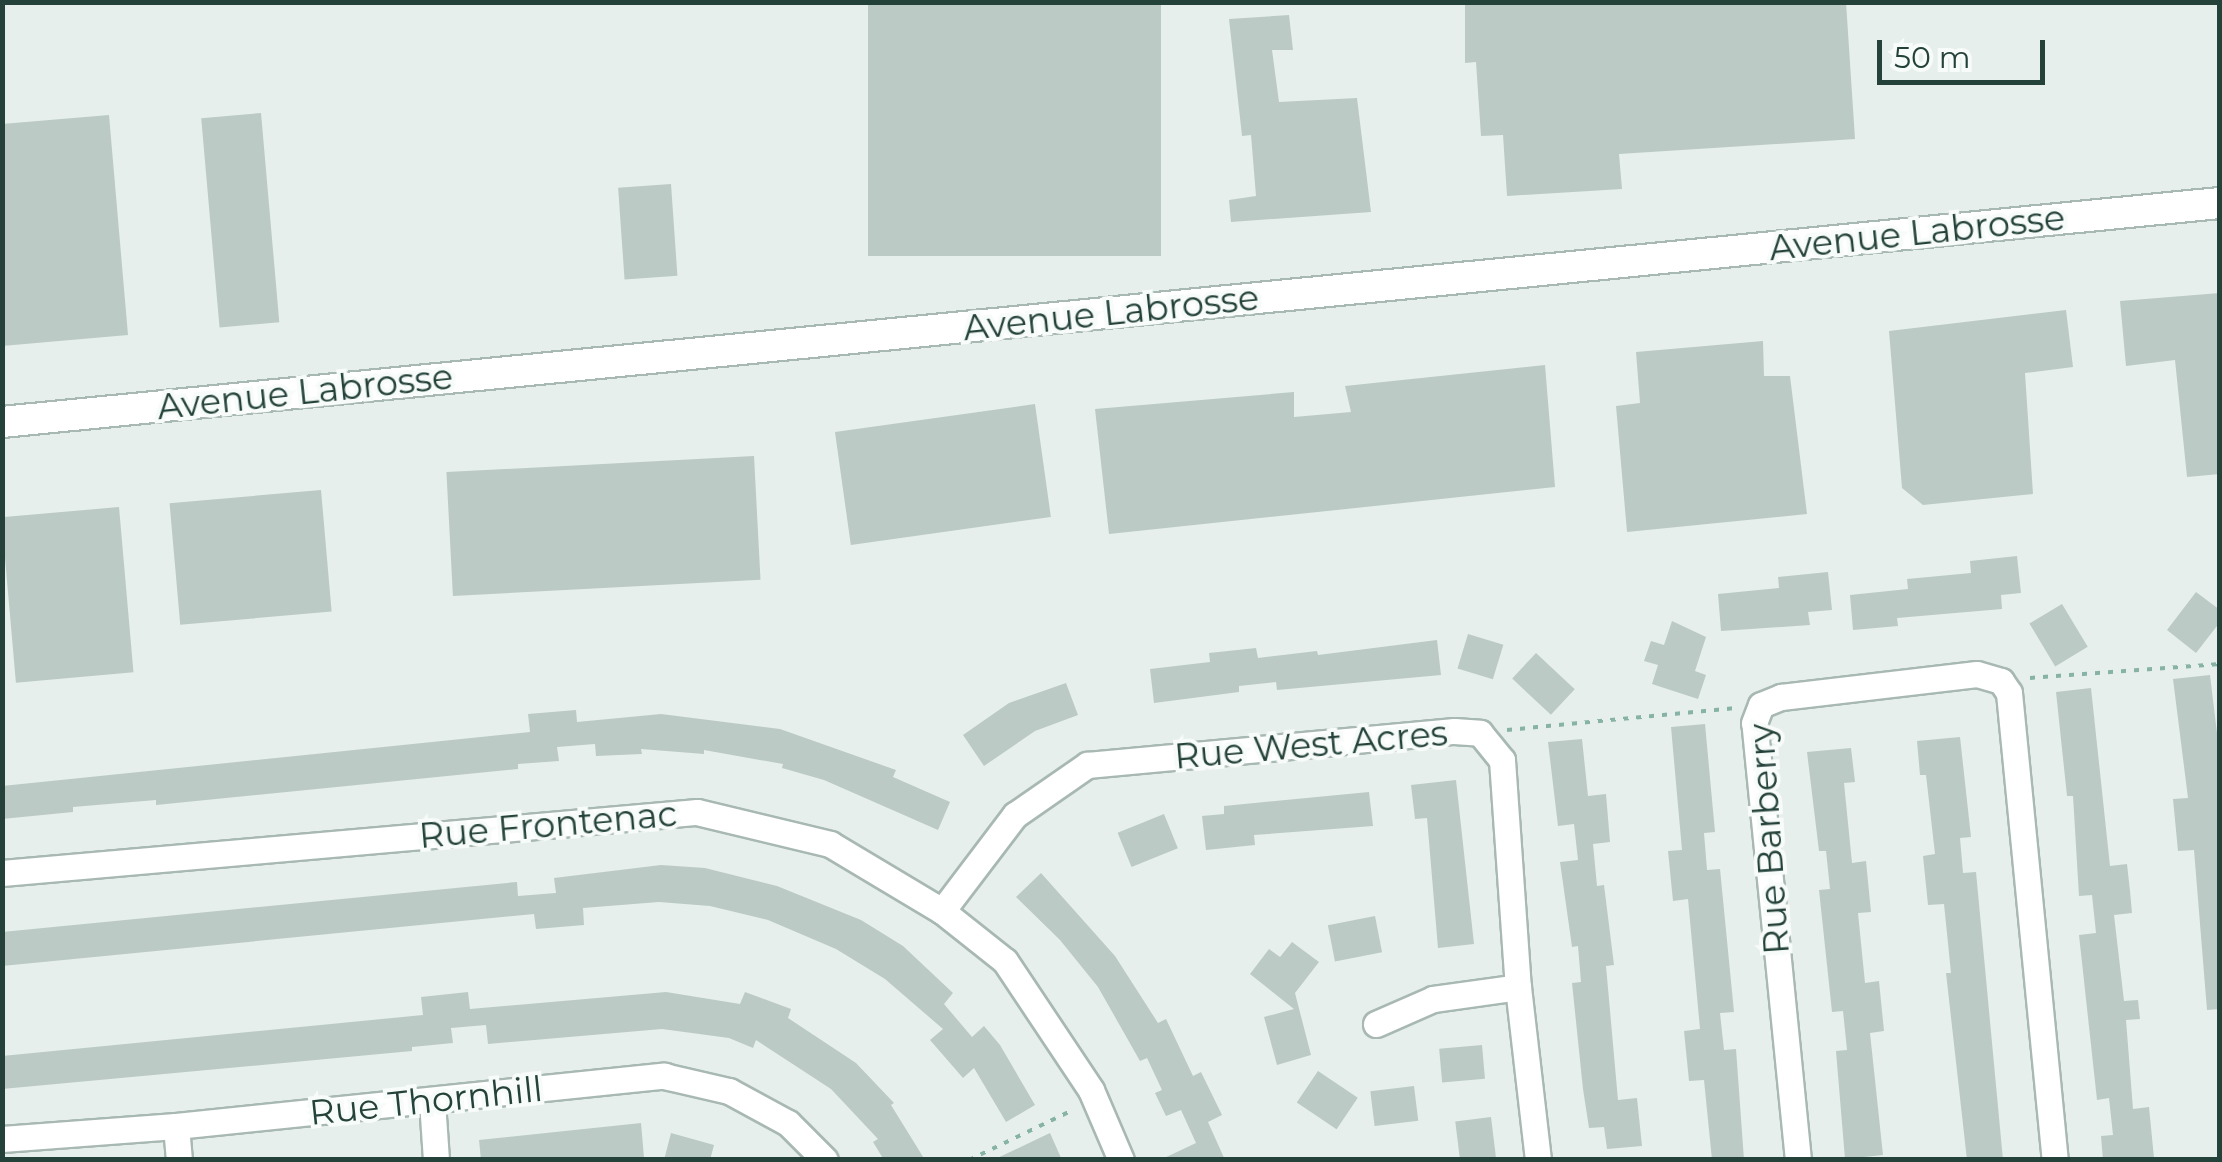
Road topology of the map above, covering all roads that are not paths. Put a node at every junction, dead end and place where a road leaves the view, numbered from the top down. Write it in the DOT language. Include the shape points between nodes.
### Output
graph roads {
  1 [pos="2220,203"];
  2 [pos="2,422"];
  3 [pos="2,873"];
  4 [pos="942,911"];
  5 [pos="1518,987"];
  6 [pos="1376,1024"];
  7 [pos="432,1101"];
  8 [pos="176,1126"];
  9 [pos="2,1139"];
  10 [pos="179,1160"];
  11 [pos="436,1160"];
  12 [pos="825,1160"];
  13 [pos="1122,1160"];
  14 [pos="1538,1160"];
  15 [pos="1798,1160"];
  16 [pos="2055,1160"];
  1 -- 2 [label="street, Avenue Labrosse"];
  3 -- 4 [label="street, Rue Frontenac" via="698,812 830,844"];
  4 -- 5 [label="street, Rue West Acres" via="1014,815 1088,765 1480,733 1502,760"];
  4 -- 13 [label="street, Rue Frontenac" via="1005,961 1094,1100"];
  5 -- 6 [label="street" via="1433,1000"];
  5 -- 14 [label="street, Rue West Acres"];
  7 -- 8 [label="street, Rue Thornhill"];
  7 -- 11 [label="street"];
  7 -- 12 [label="street, Rue Thornhill" via="664,1076 729,1091 788,1123"];
  8 -- 9 [label="street, Rue Thornhill"];
  8 -- 10 [label="street"];
  15 -- 16 [label="street, Rue Barberry" via="1754,724 1760,705 1977,674 2001,680 2009,693"];
}
